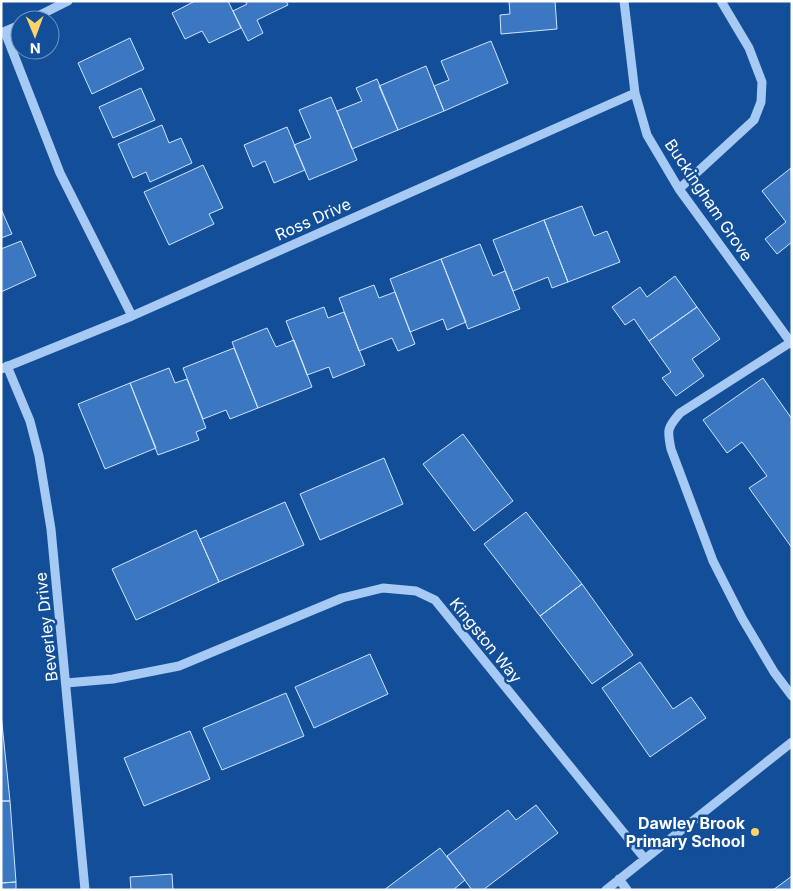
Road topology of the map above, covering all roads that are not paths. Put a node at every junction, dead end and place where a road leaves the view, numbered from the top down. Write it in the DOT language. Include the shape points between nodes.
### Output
graph roads {
  1 [pos="68,1"];
  2 [pos="624,1"];
  3 [pos="722,1"];
  4 [pos="50,10"];
  5 [pos="3,32"];
  6 [pos="635,93"];
  7 [pos="679,189"];
  8 [pos="132,316"];
  9 [pos="791,343"];
  10 [pos="4,368"];
  11 [pos="66,683"];
  12 [pos="792,696"];
  13 [pos="792,742"];
  14 [pos="645,859"];
  15 [pos="619,879"];
  16 [pos="85,890"];
  17 [pos="606,890"];
  18 [pos="628,890"];
  1 -- 4 [label="street"];
  2 -- 6 [label="street, Buckingham Grove"];
  3 -- 7 [label="street" via="750,48 762,82 761,102 754,120"];
  5 -- 8 [label="street" via="60,173"];
  6 -- 7 [label="street, Buckingham Grove" via="647,135"];
  6 -- 8 [label="street, Ross Drive"];
  7 -- 9 [label="street, Buckingham Grove"];
  8 -- 10 [label="street, Ross Drive"];
  9 -- 12 [label="street" via="680,413 671,423 668,434 713,561 742,618"];
  10 -- 11 [label="street, Beverley Drive" via="30,421 39,456 51,529"];
  11 -- 14 [label="street, Kingston Way" via="113,680 180,666 342,598 383,588 416,591 435,600"];
  11 -- 16 [label="street, Beverley Drive"];
  13 -- 14 [label="street"];
  14 -- 15 [label="street"];
  15 -- 17 [label="street"];
  15 -- 18 [label="street"];
}
